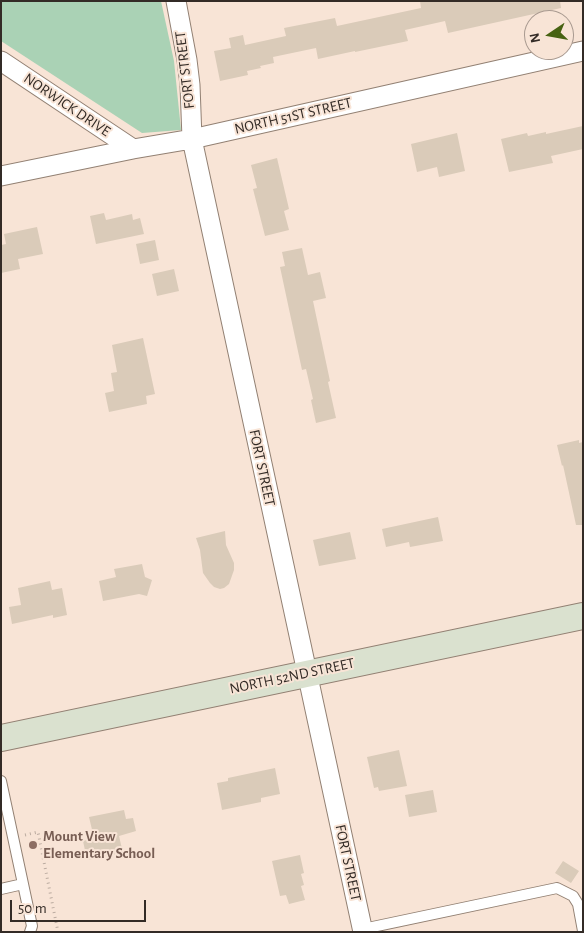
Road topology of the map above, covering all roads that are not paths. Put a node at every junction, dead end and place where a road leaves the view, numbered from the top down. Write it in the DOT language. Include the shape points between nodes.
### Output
graph roads {
  1 [pos="176,1"];
  2 [pos="583,51"];
  3 [pos="1,61"];
  4 [pos="192,139"];
  5 [pos="133,149"];
  6 [pos="1,176"];
  7 [pos="583,616"];
  8 [pos="306,673"];
  9 [pos="1,738"];
  10 [pos="1,781"];
  11 [pos="23,884"];
  12 [pos="1,889"];
  13 [pos="363,930"];
  14 [pos="583,931"];
  15 [pos="30,932"];
  1 -- 4 [label="street, FORT STREET" via="190,85"];
  2 -- 4 [label="street, NORTH 51ST STREET"];
  3 -- 5 [label="street, NORWICK DRIVE"];
  4 -- 5 [label="street, NORTH 51ST STREET"];
  4 -- 8 [label="street, FORT STREET"];
  5 -- 6 [label="street, NORTH 51ST STREET"];
  7 -- 8 [label="main road, NORTH 52ND STREET"];
  8 -- 9 [label="main road, NORTH 52ND STREET"];
  8 -- 13 [label="street, FORT STREET"];
  10 -- 11 [label="lane"];
  11 -- 12 [label="lane"];
  11 -- 15 [label="lane" via="32,926"];
  13 -- 14 [label="lane" via="557,888 573,896 578,904"];
}
